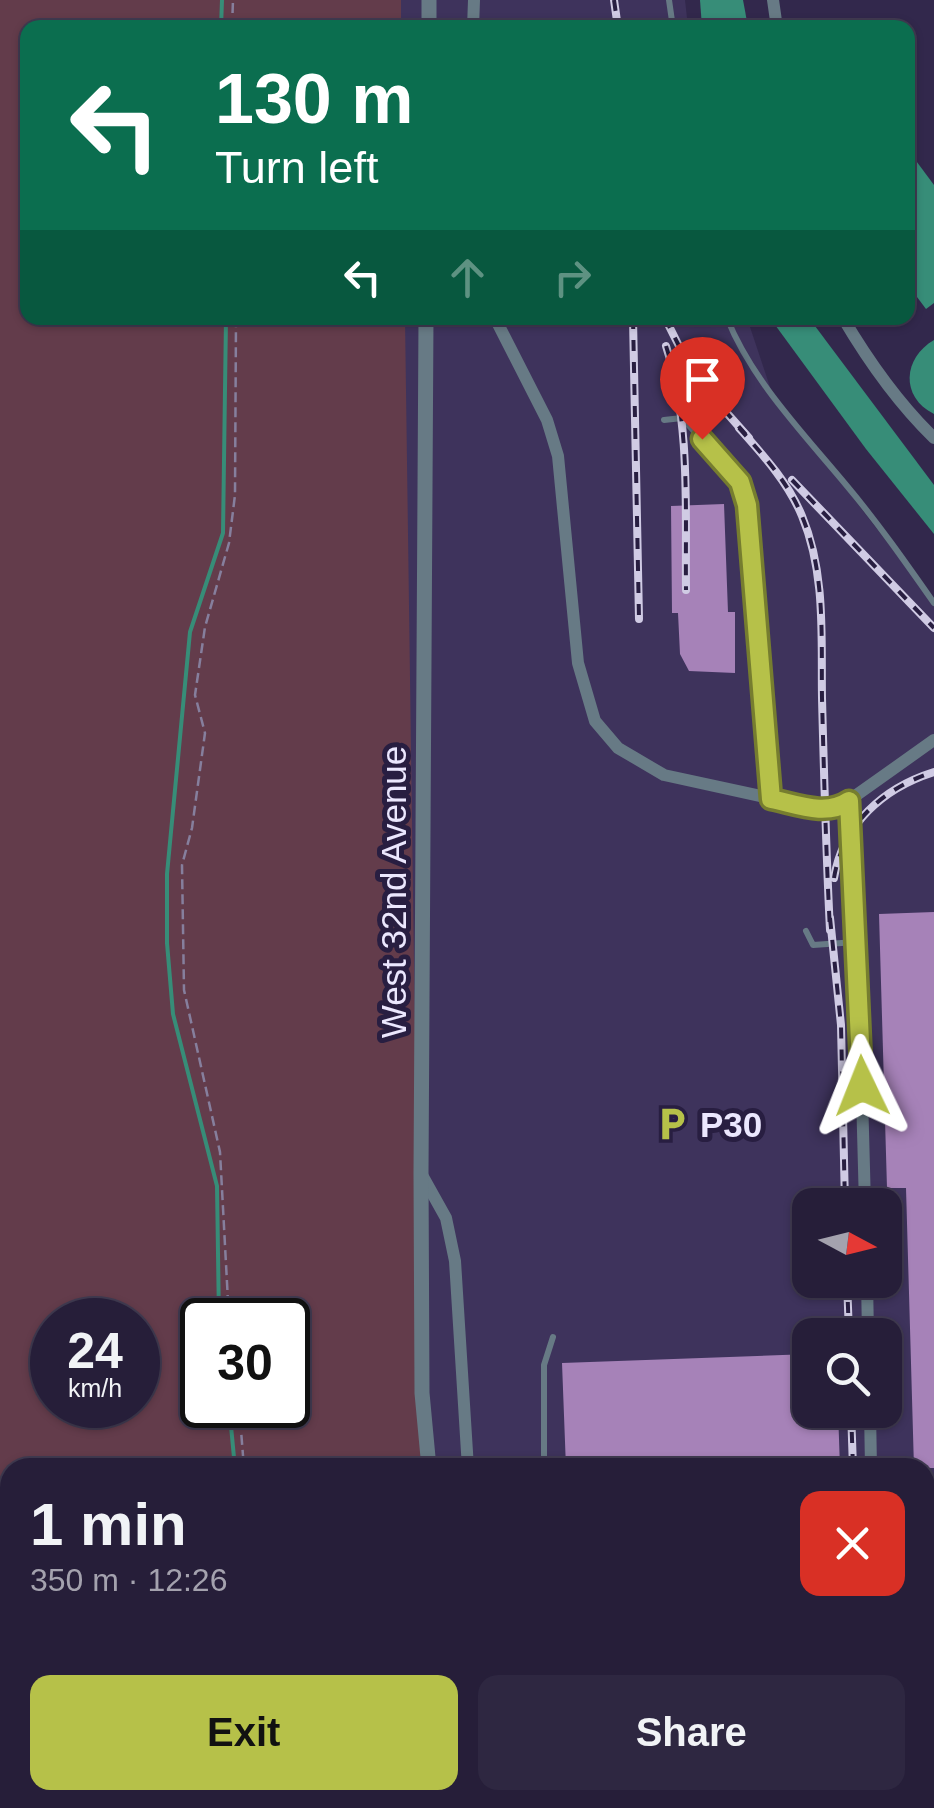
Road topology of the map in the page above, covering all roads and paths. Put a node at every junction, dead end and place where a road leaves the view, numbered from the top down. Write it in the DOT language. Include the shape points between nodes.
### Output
graph roads {
  1 [pos="236,325"];
  2 [pos="426,325"];
  3 [pos="498,325"];
  4 [pos="731,325"];
  5 [pos="847,325"];
  6 [pos="664,420"];
  7 [pos="934,438"];
  8 [pos="934,603"];
  9 [pos="934,740"];
  10 [pos="771,799"];
  11 [pos="849,801"];
  12 [pos="806,932"];
  13 [pos="857,942"];
  14 [pos="420,1173"];
  15 [pos="864,1188"];
  16 [pos="228,1298"];
  17 [pos="553,1337"];
  18 [pos="241,1428"];
  19 [pos="871,1428"];
  20 [pos="243,1458"];
  21 [pos="428,1458"];
  22 [pos="467,1458"];
  23 [pos="544,1458"];
  24 [pos="872,1458"];
  1 -- 16 [label="path" via="235,495 195,695 205,733 182,865 184,990 220,1152"];
  2 -- 14 [label="street, West 32nd Avenue"];
  3 -- 10 [label="street" via="558,456 578,663 595,721 618,748 664,775"];
  4 -- 8 [label="lane" via="750,362"];
  5 -- 7 [label="street" via="904,409"];
  6 -- 10 [label="lane" via="682,418 740,482 747,505"];
  9 -- 11 [label="street"];
  10 -- 11 [label="street" via="825,810"];
  11 -- 13 [label="street"];
  12 -- 13 [label="lane" via="814,945"];
  13 -- 15 [label="street"];
  14 -- 21 [label="street, West 32nd Avenue"];
  14 -- 22 [label="street" via="446,1218 455,1261"];
  17 -- 23 [label="lane" via="544,1365"];
  18 -- 20 [label="path"];
  19 -- 24 [label="street"];
}
